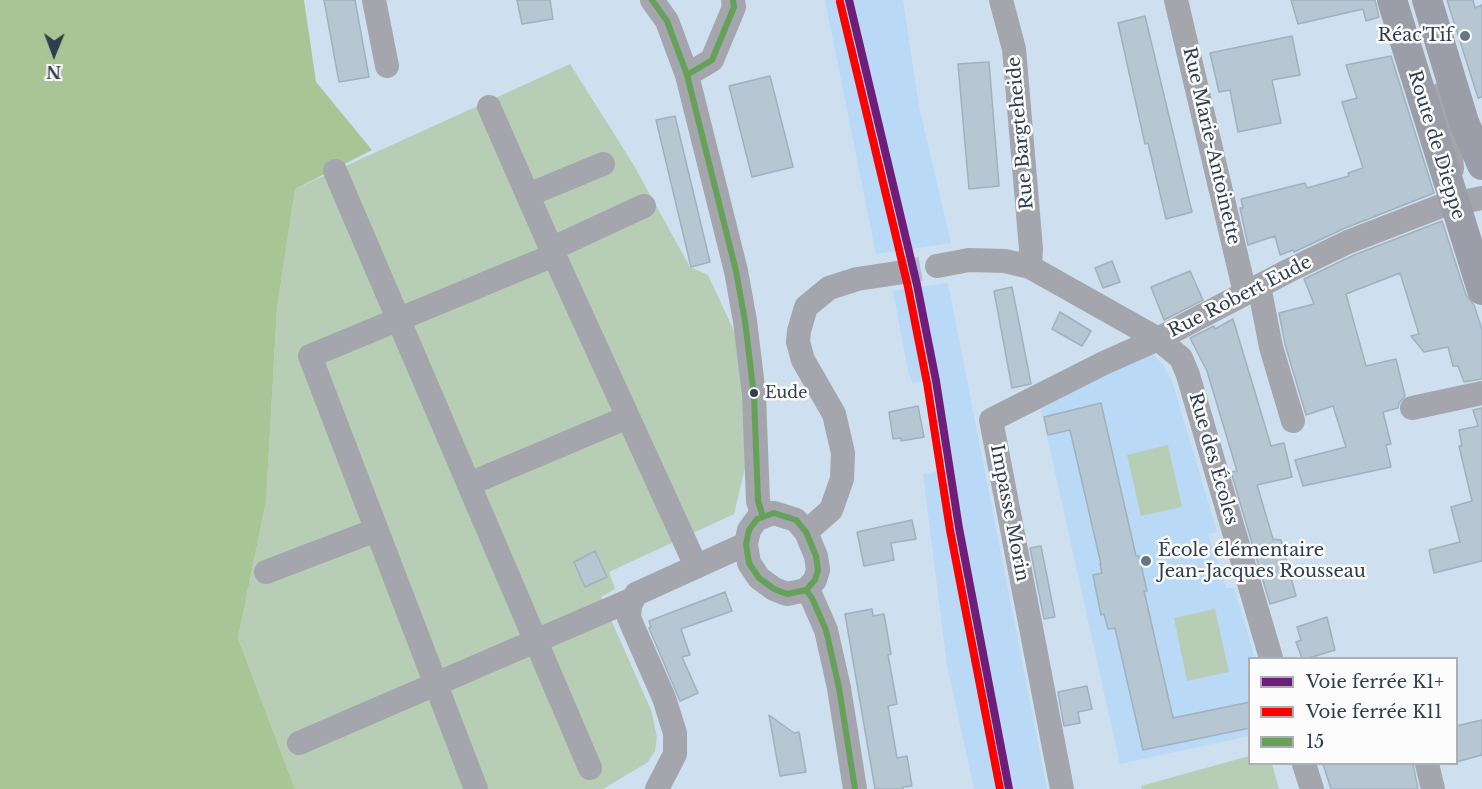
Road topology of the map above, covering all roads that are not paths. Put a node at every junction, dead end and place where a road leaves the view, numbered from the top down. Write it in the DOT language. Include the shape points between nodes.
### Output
graph roads {
  1 [pos="374,0"];
  2 [pos="652,0"];
  3 [pos="733,0"];
  4 [pos="1001,0"];
  5 [pos="1176,0"];
  6 [pos="1392,0"];
  7 [pos="1413,0"];
  8 [pos="1427,0"];
  9 [pos="387,66"];
  10 [pos="687,75"];
  11 [pos="489,107"];
  12 [pos="1464,122"];
  13 [pos="603,164"];
  14 [pos="1482,165"];
  15 [pos="335,171"];
  16 [pos="528,195"];
  17 [pos="1466,199"];
  18 [pos="644,206"];
  19 [pos="1482,243"];
  20 [pos="553,252"];
  21 [pos="937,266"];
  22 [pos="1030,267"];
  23 [pos="897,273"];
  24 [pos="1252,289"];
  25 [pos="1482,290"];
  26 [pos="399,320"];
  27 [pos="1158,339"];
  28 [pos="1482,393"];
  29 [pos="1412,408"];
  30 [pos="628,417"];
  31 [pos="1293,421"];
  32 [pos="469,484"];
  33 [pos="763,517"];
  34 [pos="376,530"];
  35 [pos="806,532"];
  36 [pos="746,544"];
  37 [pos="696,567"];
  38 [pos="266,572"];
  39 [pos="806,590"];
  40 [pos="633,599"];
  41 [pos="536,641"];
  42 [pos="1271,657"];
  43 [pos="436,684"];
  44 [pos="299,743"];
  45 [pos="1304,765"];
  46 [pos="1427,765"];
  47 [pos="590,768"];
  48 [pos="660,783"];
  49 [pos="476,789"];
  50 [pos="641,789"];
  51 [pos="855,789"];
  52 [pos="1062,789"];
  53 [pos="1312,789"];
  54 [pos="1433,789"];
  1 -- 9 [label="street"];
  2 -- 10 [label="street" via="667,21"];
  3 -- 10 [label="street" via="734,8 712,60"];
  4 -- 22 [label="street, Rue Bargteheide" via="1014,49"];
  5 -- 24 [label="street, Rue Marie-Antoinette"];
  6 -- 17 [label="main road, Route de Dieppe"];
  7 -- 17 [label="street" via="1448,115"];
  8 -- 12 [label="main road, Route de Dieppe"];
  10 -- 33 [label="street" via="726,226 745,321 754,396 758,501"];
  11 -- 16 [label="street"];
  12 -- 14 [label="main road, Route de Dieppe"];
  12 -- 17 [label="street" via="1471,166"];
  13 -- 16 [label="street"];
  15 -- 26 [label="street"];
  16 -- 20 [label="street"];
  17 -- 19 [label="street"];
  17 -- 24 [label="street, Rue Robert Eude" via="1348,242"];
  17 -- 25 [label="main road, Route de Dieppe"];
  18 -- 20 [label="street"];
  20 -- 26 [label="street"];
  20 -- 30 [label="street"];
  21 -- 22 [label="street, Rue Robert Eude" via="969,260 1005,261"];
  22 -- 27 [label="street, Rue Robert Eude"];
  23 -- 35 [label="street" via="829,288 806,307 798,342 803,360 834,414 843,453 842,479 831,510"];
  24 -- 27 [label="street, Rue Robert Eude"];
  24 -- 31 [label="street, Rue Marie-Antoinette"];
  26 -- 32 [label="street"];
  26 -- 34 [label="street" via="310,356"];
  27 -- 42 [label="street, Rue des Écoles" via="1181,358 1188,375"];
  27 -- 52 [label="street, Impasse Morin" via="991,420"];
  28 -- 29 [label="street"];
  30 -- 32 [label="street"];
  30 -- 37 [label="street"];
  32 -- 41 [label="street"];
  33 -- 35 [label="street" via="774,513 786,515"];
  33 -- 36 [label="street" via="749,530"];
  34 -- 38 [label="street"];
  34 -- 43 [label="street"];
  35 -- 39 [label="street" via="818,570"];
  36 -- 37 [label="street"];
  36 -- 39 [label="street" via="749,563 759,578 788,594"];
  37 -- 40 [label="street" via="636,594"];
  39 -- 51 [label="street" via="826,630"];
  40 -- 41 [label="street"];
  40 -- 48 [label="street" via="629,618 664,698 675,734 675,754"];
  41 -- 43 [label="street"];
  41 -- 47 [label="street"];
  43 -- 44 [label="street"];
  43 -- 49 [label="street"];
  45 -- 53 [label="street"];
  46 -- 54 [label="street"];
  48 -- 50 [label="street"];
}
